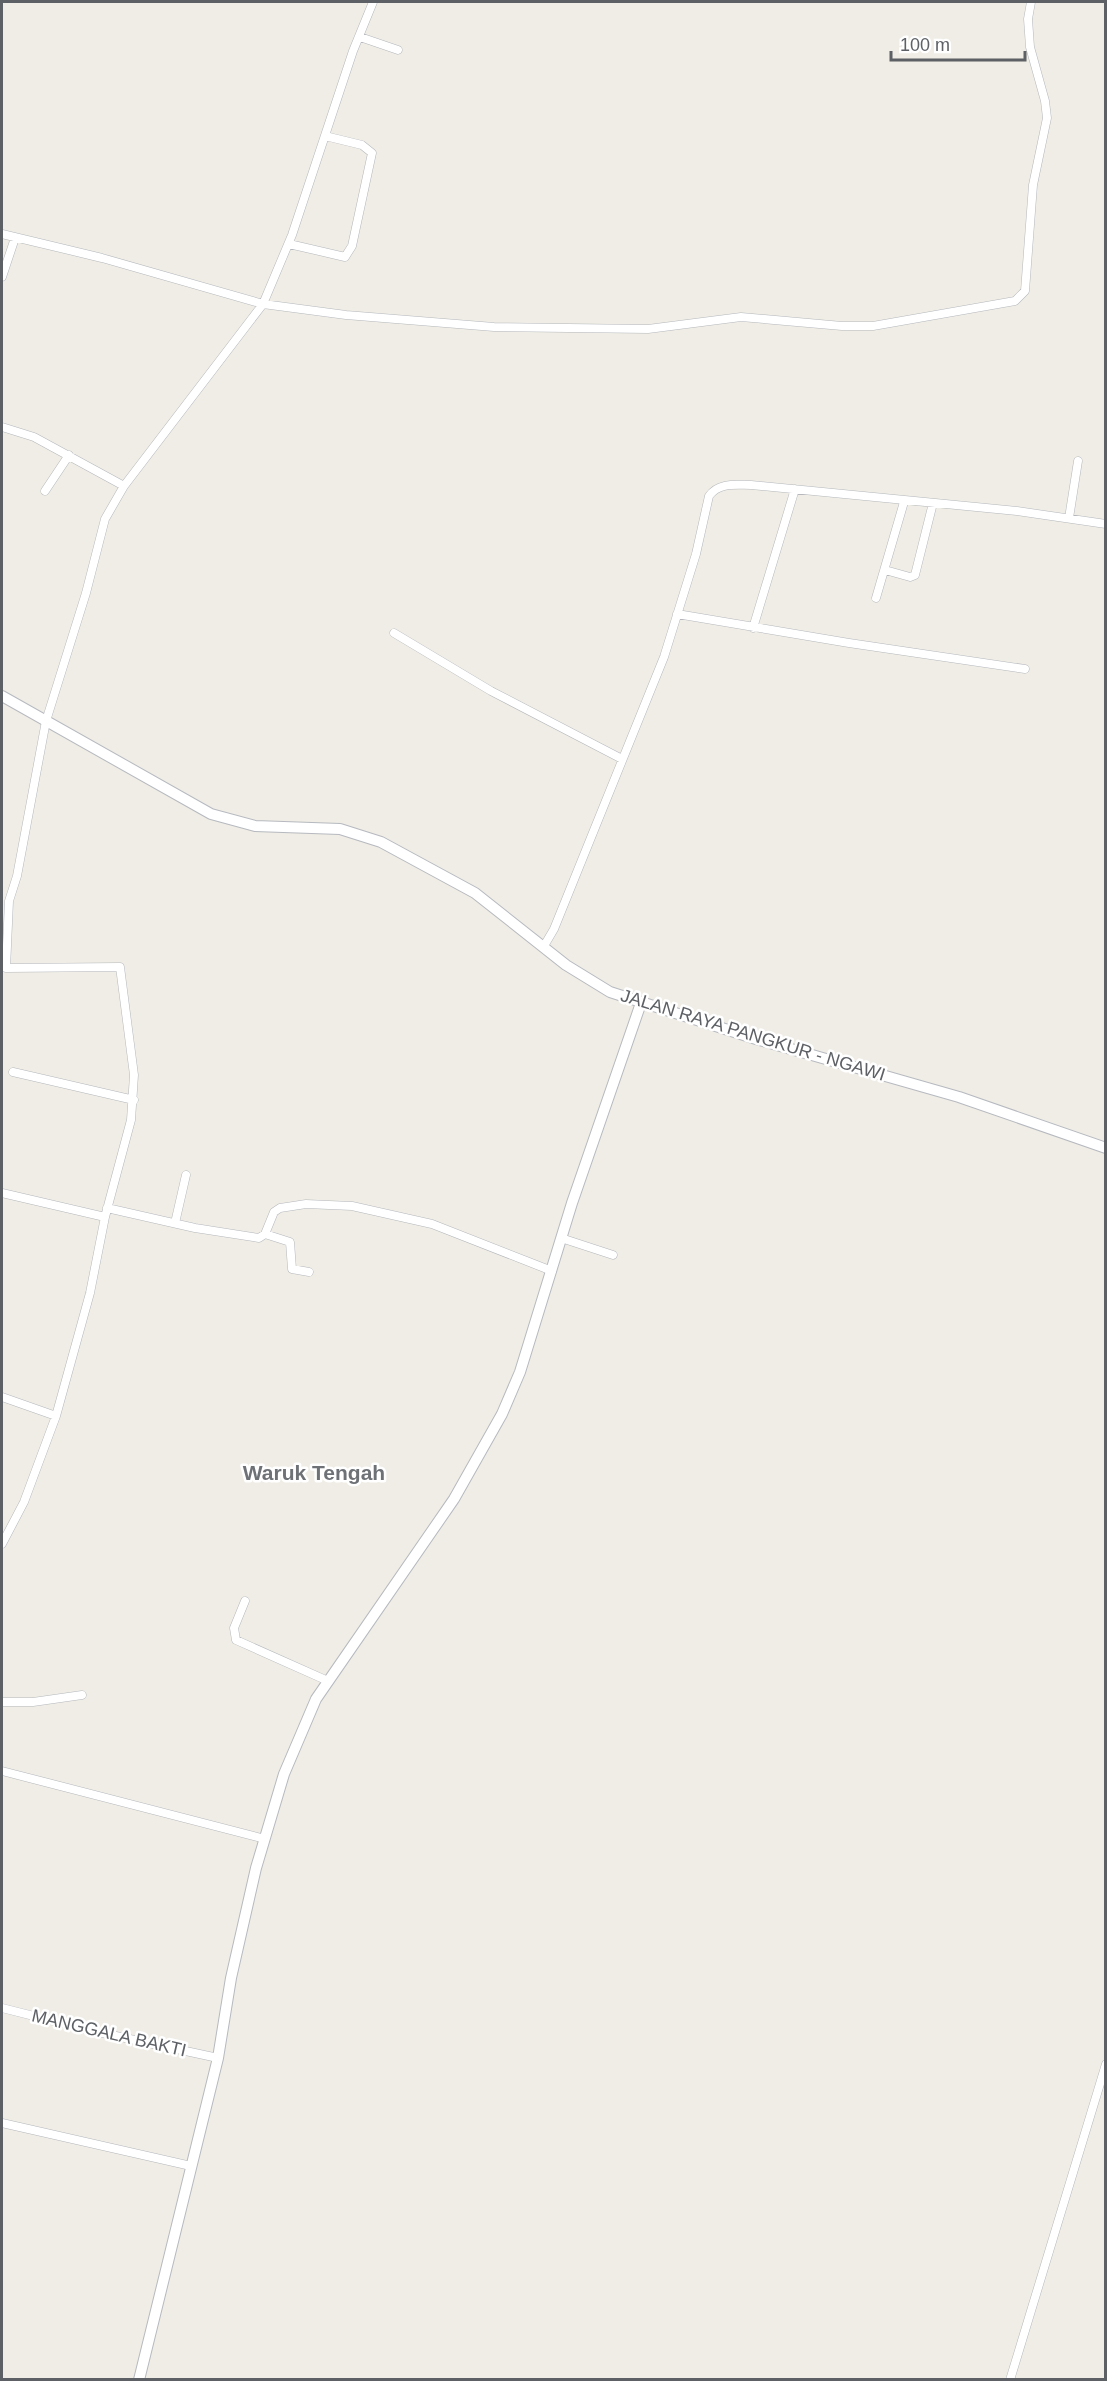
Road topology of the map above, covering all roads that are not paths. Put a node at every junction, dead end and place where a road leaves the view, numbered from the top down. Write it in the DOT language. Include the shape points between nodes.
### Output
graph roads {
  1 [pos="373,2"];
  2 [pos="1031,2"];
  3 [pos="360,37"];
  4 [pos="398,50"];
  5 [pos="325,136"];
  6 [pos="2,234"];
  7 [pos="15,238"];
  8 [pos="289,244"];
  9 [pos="2,278"];
  10 [pos="263,304"];
  11 [pos="2,427"];
  12 [pos="69,455"];
  13 [pos="1078,461"];
  14 [pos="124,486"];
  15 [pos="795,489"];
  16 [pos="45,491"];
  17 [pos="904,502"];
  18 [pos="933,503"];
  19 [pos="1069,518"];
  20 [pos="1106,524"];
  21 [pos="885,570"];
  22 [pos="876,598"];
  23 [pos="677,614"];
  24 [pos="753,628"];
  25 [pos="394,633"];
  26 [pos="1025,669"];
  27 [pos="2,696"];
  28 [pos="46,721"];
  29 [pos="622,759"];
  30 [pos="544,946"];
  31 [pos="4,969"];
  32 [pos="641,1003"];
  33 [pos="13,1072"];
  34 [pos="134,1100"];
  35 [pos="1106,1148"];
  36 [pos="186,1175"];
  37 [pos="2,1193"];
  38 [pos="107,1208"];
  39 [pos="105,1217"];
  40 [pos="174,1223"];
  41 [pos="265,1234"];
  42 [pos="561,1238"];
  43 [pos="613,1255"];
  44 [pos="552,1271"];
  45 [pos="309,1272"];
  46 [pos="2,1397"];
  47 [pos="56,1416"];
  48 [pos="2,1544"];
  49 [pos="245,1601"];
  50 [pos="328,1681"];
  51 [pos="82,1695"];
  52 [pos="2,1702"];
  53 [pos="2,1771"];
  54 [pos="265,1839"];
  55 [pos="2,2008"];
  56 [pos="218,2058"];
  57 [pos="1106,2064"];
  58 [pos="2,2122"];
  59 [pos="191,2166"];
  60 [pos="139,2379"];
  61 [pos="1010,2379"];
  1 -- 3 [label="street"];
  2 -- 10 [label="street" via="1030,46 1047,118 1033,185 1025,291 1016,301 873,326 741,317 678,326 600,329 494,327"];
  3 -- 4 [label="street"];
  3 -- 5 [label="street"];
  5 -- 8 [label="street"];
  5 -- 8 [label="street" via="362,145 372,153 352,246 345,257"];
  6 -- 7 [label="street"];
  7 -- 9 [label="street"];
  7 -- 10 [label="street" via="102,258"];
  8 -- 10 [label="street"];
  10 -- 14 [label="street"];
  11 -- 12 [label="street" via="24,432"];
  12 -- 14 [label="street"];
  12 -- 16 [label="street"];
  13 -- 19 [label="street"];
  14 -- 28 [label="street" via="100,531 86,593"];
  15 -- 17 [label="street"];
  15 -- 23 [label="street" via="731,484 714,489"];
  15 -- 24 [label="street"];
  17 -- 18 [label="street"];
  17 -- 21 [label="street"];
  18 -- 19 [label="street"];
  18 -- 21 [label="street" via="915,575"];
  19 -- 20 [label="street"];
  21 -- 22 [label="street"];
  23 -- 24 [label="street"];
  23 -- 29 [label="street"];
  24 -- 26 [label="street"];
  25 -- 29 [label="street" via="490,691"];
  27 -- 28 [label="street, JALAN RAYA PANGKUR - NGAWI"];
  28 -- 30 [label="street, JALAN RAYA PANGKUR - NGAWI" via="226,820 255,826 340,829 381,842 475,893"];
  28 -- 31 [label="street" via="18,876 9,901"];
  29 -- 30 [label="street"];
  30 -- 32 [label="street, JALAN RAYA PANGKUR - NGAWI" via="598,986"];
  31 -- 34 [label="street" via="120,967"];
  32 -- 35 [label="street, JALAN RAYA PANGKUR - NGAWI" via="959,1097"];
  32 -- 42 [label="street"];
  33 -- 34 [label="street"];
  34 -- 38 [label="street"];
  36 -- 40 [label="street"];
  37 -- 39 [label="street"];
  38 -- 39 [label="street"];
  38 -- 40 [label="street"];
  39 -- 47 [label="street" via="90,1293"];
  40 -- 41 [label="street" via="259,1238"];
  41 -- 44 [label="street" via="279,1208 306,1204 352,1206 432,1224"];
  41 -- 45 [label="street" via="290,1242 292,1269"];
  42 -- 43 [label="street"];
  42 -- 44 [label="street"];
  44 -- 50 [label="street" via="520,1372 482,1450 454,1499"];
  46 -- 47 [label="street"];
  47 -- 48 [label="street" via="24,1502"];
  49 -- 50 [label="street" via="234,1628 236,1640"];
  50 -- 54 [label="street" via="301,1731"];
  51 -- 52 [label="street"];
  53 -- 54 [label="street"];
  54 -- 56 [label="street" via="231,1978"];
  55 -- 56 [label="street, MANGGALA BAKTI"];
  56 -- 59 [label="street"];
  57 -- 61 [label="street"];
  58 -- 59 [label="street"];
  59 -- 60 [label="street"];
}
